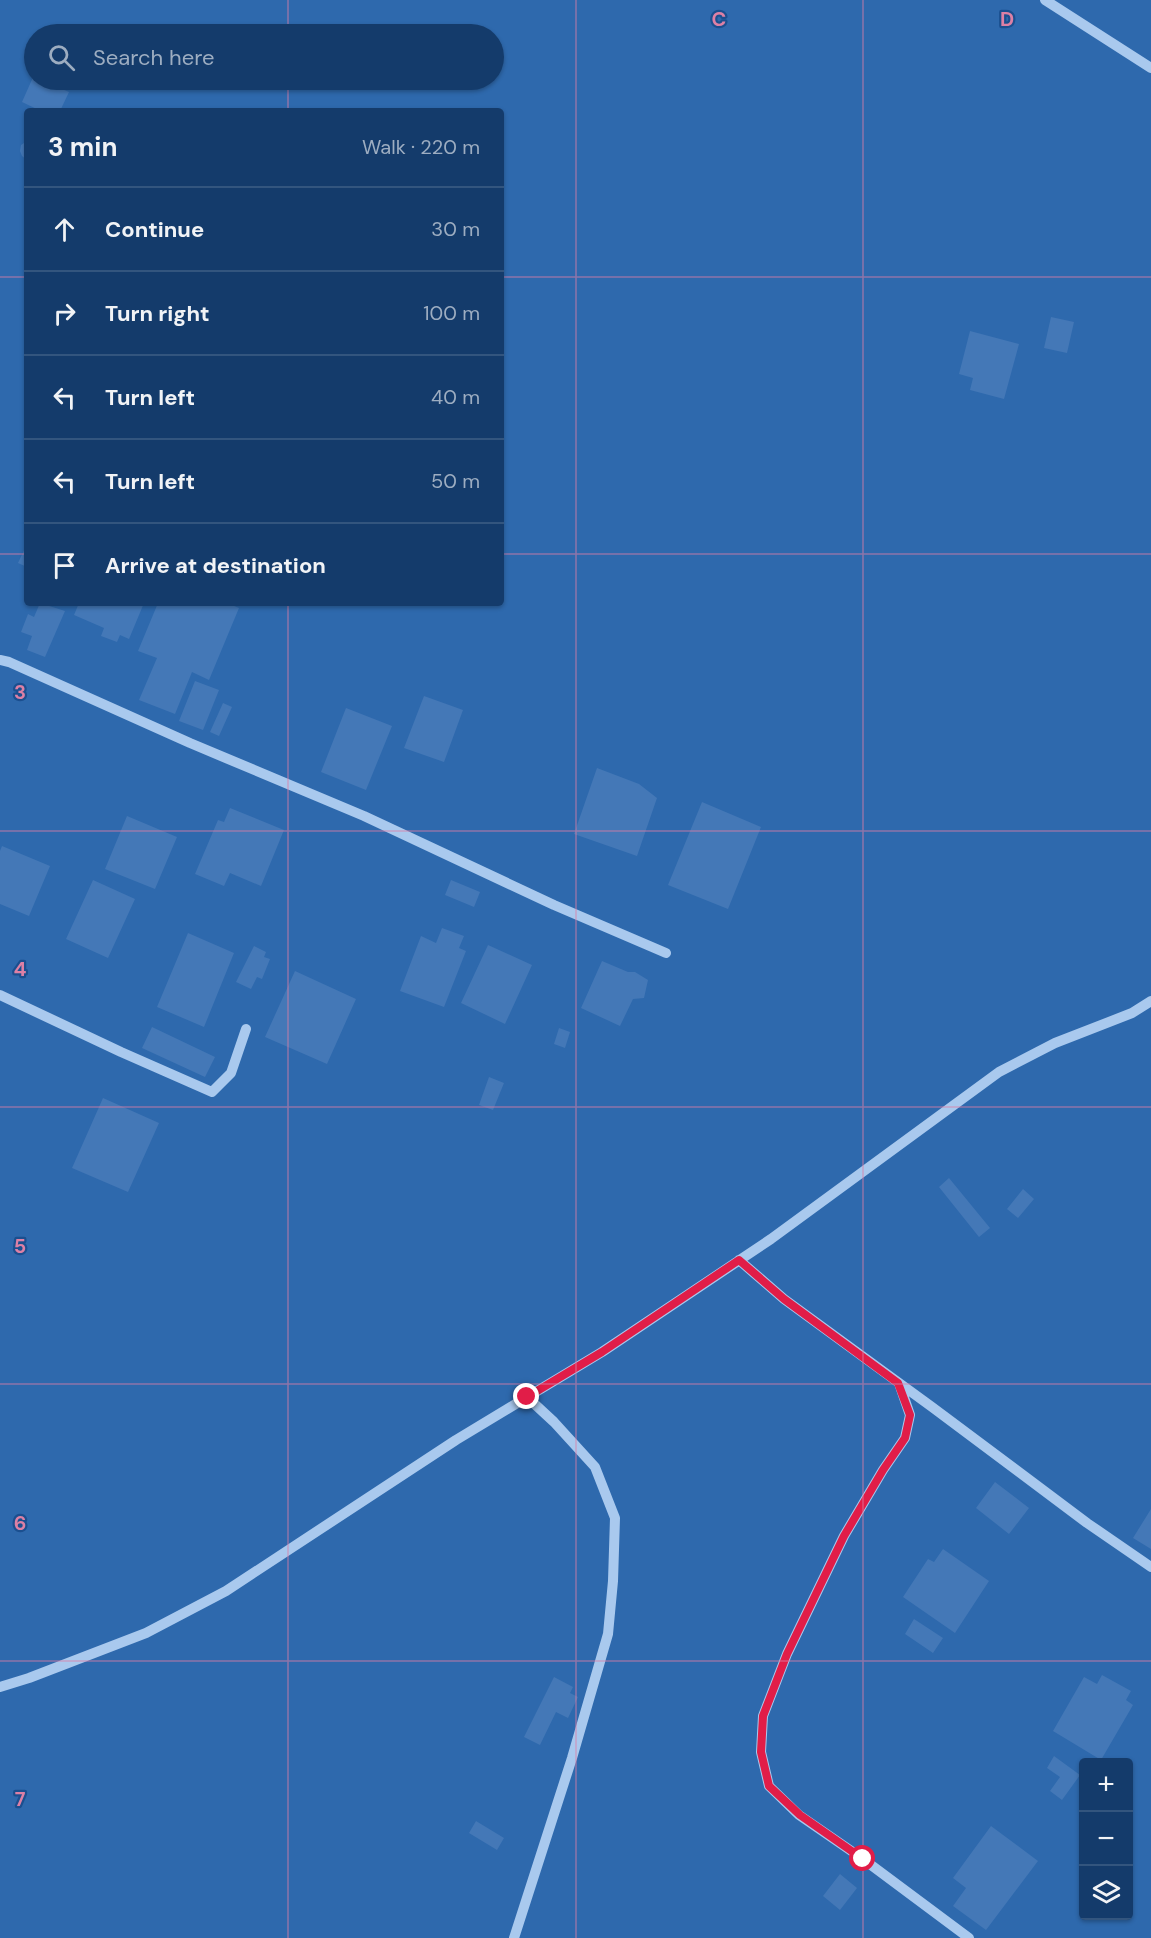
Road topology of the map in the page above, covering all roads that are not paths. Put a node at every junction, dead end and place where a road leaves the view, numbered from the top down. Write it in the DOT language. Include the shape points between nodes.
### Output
graph roads {
  1 [pos="1045,0"];
  2 [pos="1151,68"];
  3 [pos="0,660"];
  4 [pos="666,953"];
  5 [pos="0,995"];
  6 [pos="1151,1001"];
  7 [pos="246,1029"];
  8 [pos="739,1260"];
  9 [pos="898,1383"];
  10 [pos="527,1397"];
  11 [pos="1151,1568"];
  12 [pos="0,1687"];
  13 [pos="514,1938"];
  14 [pos="969,1938"];
  1 -- 2 [label="street"];
  3 -- 4 [label="street" via="363,816"];
  5 -- 7 [label="street" via="212,1092 231,1073"];
  6 -- 8 [label="street" via="999,1072"];
  8 -- 9 [label="street" via="784,1299"];
  8 -- 10 [label="street"];
  9 -- 11 [label="street"];
  9 -- 14 [label="street" via="910,1415 905,1438 844,1536 787,1654 763,1716 761,1752 769,1786 800,1815"];
  10 -- 12 [label="street" via="226,1591 146,1633"];
  10 -- 13 [label="street" via="595,1467 615,1518 614,1581 608,1634"];
}
